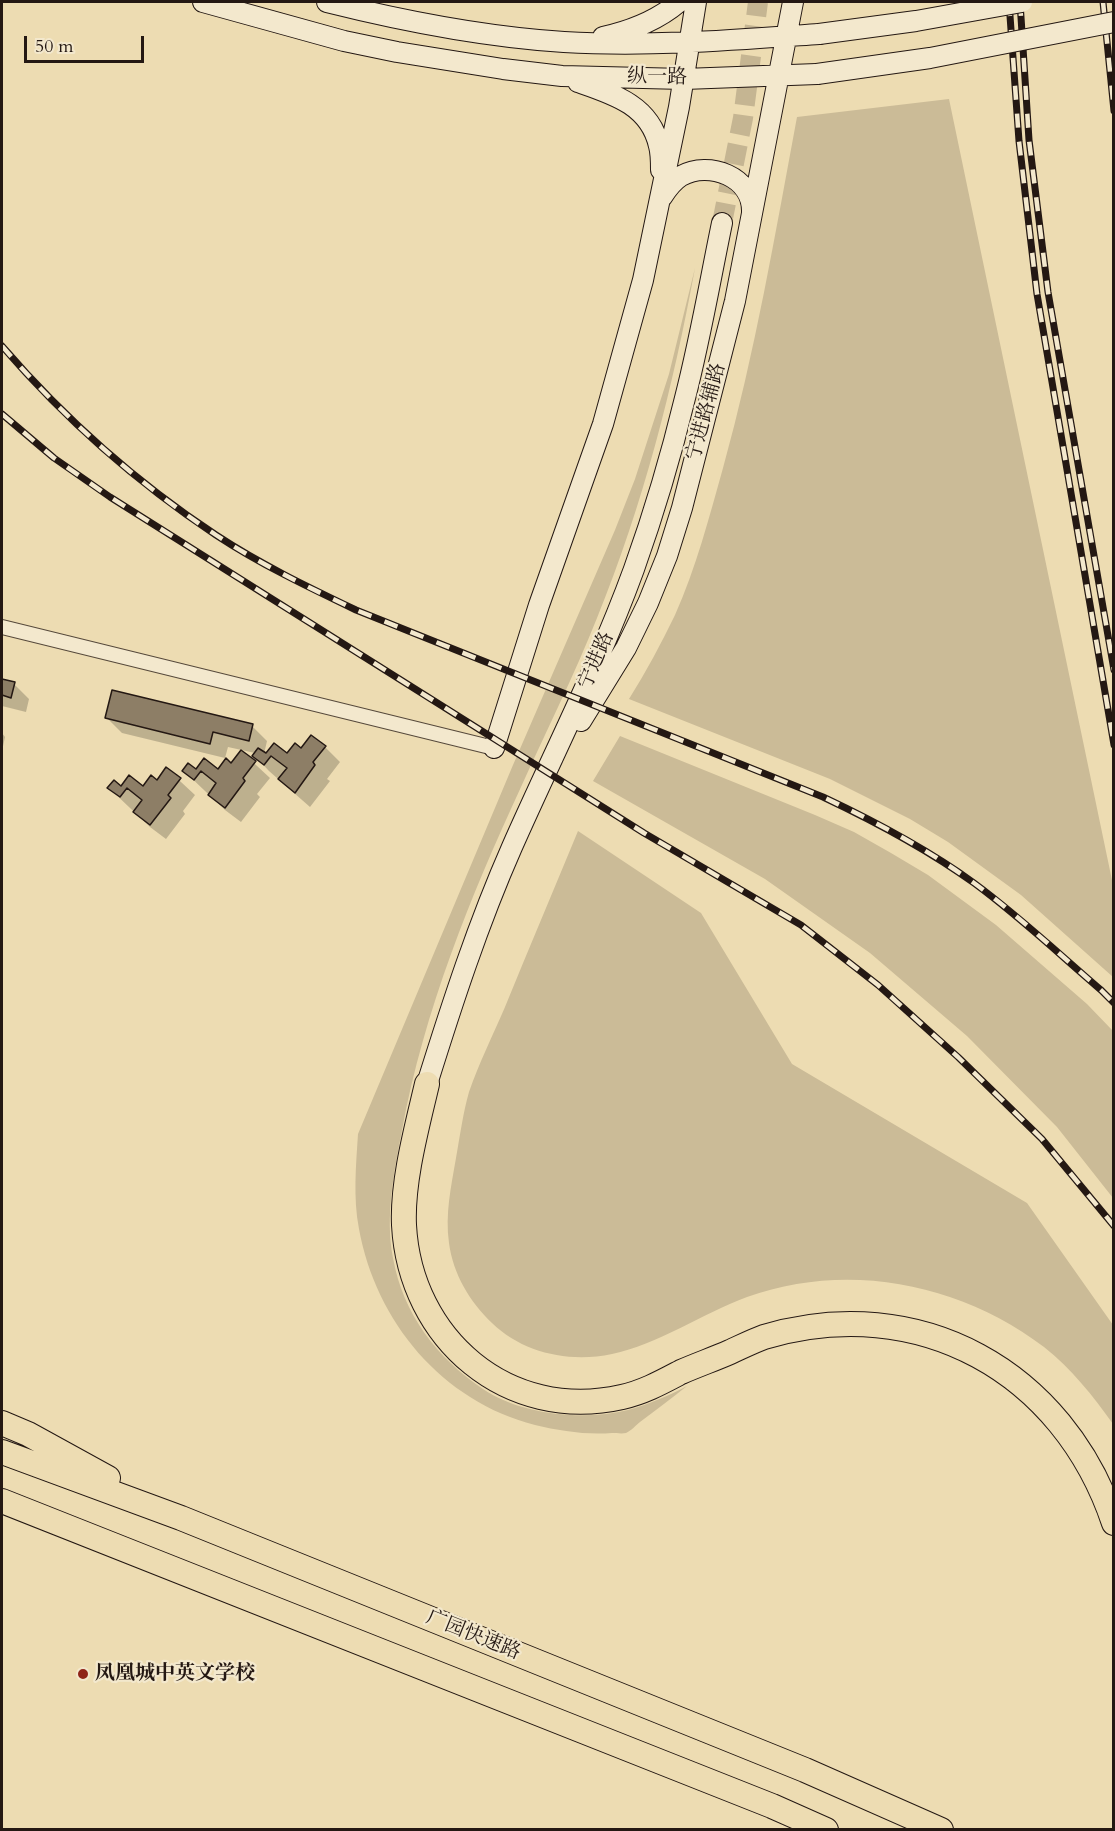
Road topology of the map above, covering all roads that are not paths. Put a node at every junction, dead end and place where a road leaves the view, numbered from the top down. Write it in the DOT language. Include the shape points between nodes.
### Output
graph roads {
  1 [pos="203,2"];
  2 [pos="327,2"];
  3 [pos="679,2"];
  4 [pos="696,2"];
  5 [pos="793,2"];
  6 [pos="1022,2"];
  7 [pos="1006,4"];
  8 [pos="1113,22"];
  9 [pos="1113,34"];
  10 [pos="786,36"];
  11 [pos="1034,38"];
  12 [pos="564,42"];
  13 [pos="690,42"];
  14 [pos="562,76"];
  15 [pos="778,76"];
  16 [pos="684,79"];
  17 [pos="660,200"];
  18 [pos="752,221"];
  19 [pos="722,223"];
  20 [pos="2,627"];
  21 [pos="494,748"];
  22 [pos="537,792"];
  23 [pos="427,1084"];
  24 [pos="2,1423"];
  25 [pos="2,1452"];
  26 [pos="2,1501"];
  27 [pos="2,1515"];
  28 [pos="181,1518"];
  29 [pos="1113,1523"];
  30 [pos="238,1593"];
  31 [pos="826,1830"];
  32 [pos="941,1830"];
  1 -- 14 [label="street, 纵一路" via="396,52"];
  2 -- 12 [label="street, 纵一路" via="454,28"];
  3 -- 12 [label="street" via="665,14 637,26"];
  4 -- 13 [label="street"];
  5 -- 10 [label="street, 宁进路辅路"];
  6 -- 7 [label="street, 纵一路, bridge"];
  7 -- 10 [label="street, 纵一路, bridge" via="916,21"];
  8 -- 11 [label="street, 纵一路, bridge"];
  9 -- 11 [label="street, bridge"];
  10 -- 13 [label="street, 纵一路"];
  10 -- 15 [label="street, 宁进路辅路"];
  11 -- 15 [label="street, 纵一路, bridge" via="930,58"];
  12 -- 13 [label="street, 纵一路"];
  13 -- 16 [label="street"];
  14 -- 16 [label="street, 纵一路"];
  14 -- 17 [label="street" via="615,95 635,106 650,124 659,146"];
  15 -- 16 [label="street, 纵一路"];
  15 -- 18 [label="street, 宁进路辅路"];
  16 -- 17 [label="street"];
  17 -- 18 [label="street" via="681,176 712,170 728,175 749,194"];
  17 -- 21 [label="street" via="643,279 603,424"];
  18 -- 22 [label="street, 宁进路辅路" via="717,377 667,556 626,648"];
  19 -- 22 [label="street, 宁进路" via="699,340 653,514 612,626"];
  20 -- 21 [label="street"];
  22 -- 23 [label="street, 宁进路" via="462,975"];
  23 -- 29 [label="highway" via="406,1190 407,1255 415,1286 429,1315 471,1364 527,1393 591,1401 653,1387 761,1338 799,1328 837,1323 915,1330 986,1360 1041,1403 1080,1452 1096,1479"];
  24 -- 28 [label="highway"];
  25 -- 28 [label="highway, 广园快速路"];
  26 -- 30 [label="highway"];
  27 -- 30 [label="highway"];
  28 -- 32 [label="highway, 广园快速路" via="805,1770"];
  30 -- 31 [label="highway"];
}
